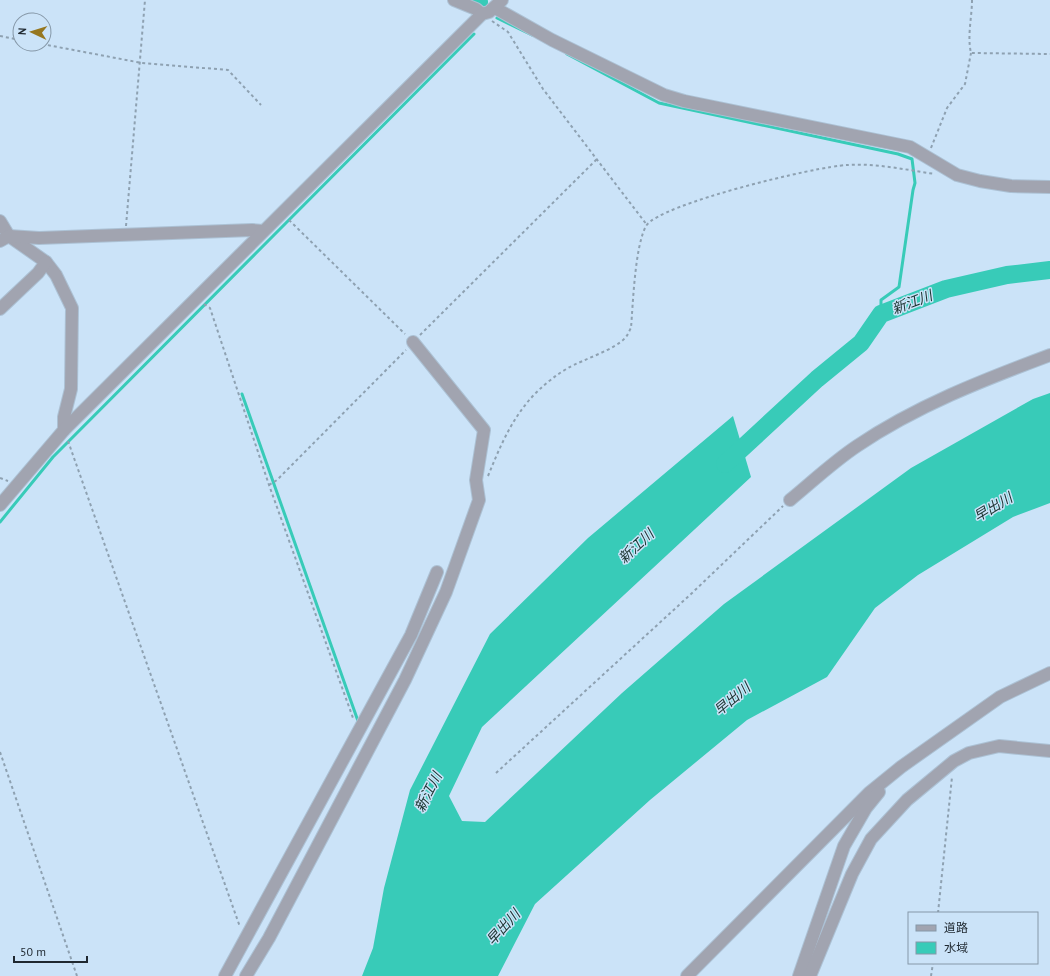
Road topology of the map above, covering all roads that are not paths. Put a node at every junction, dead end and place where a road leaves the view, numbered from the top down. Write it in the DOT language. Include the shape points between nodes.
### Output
graph roads {
  1 [pos="454,0"];
  2 [pos="498,4"];
  3 [pos="482,14"];
  4 [pos="1050,188"];
  5 [pos="0,221"];
  6 [pos="262,231"];
  7 [pos="5,238"];
  8 [pos="46,262"];
  9 [pos="0,309"];
  10 [pos="413,342"];
  11 [pos="1050,356"];
  12 [pos="64,430"];
  13 [pos="6,490"];
  14 [pos="790,500"];
  15 [pos="0,506"];
  16 [pos="437,572"];
  17 [pos="1050,673"];
  18 [pos="1050,751"];
  19 [pos="901,767"];
  20 [pos="226,976"];
  21 [pos="246,976"];
  22 [pos="687,976"];
  23 [pos="799,976"];
  24 [pos="810,976"];
  1 -- 3 [label="street"];
  2 -- 3 [label="street" via="489,12"];
  2 -- 4 [label="street" via="552,40 664,95 910,147 957,175 1011,186"];
  3 -- 6 [label="street"];
  5 -- 7 [label="street"];
  6 -- 7 [label="street"];
  6 -- 12 [label="street"];
  7 -- 8 [label="street"];
  8 -- 9 [label="street"];
  8 -- 12 [label="street" via="68,296 74,319 71,389 64,417"];
  10 -- 21 [label="street" via="484,430 476,480 479,500 446,592 405,680"];
  11 -- 14 [label="street" via="938,400 893,424 856,446"];
  12 -- 13 [label="street"];
  13 -- 15 [label="street"];
  16 -- 20 [label="street" via="411,634"];
  17 -- 19 [label="street" via="1000,697"];
  18 -- 24 [label="street" via="999,746 969,753 954,761 907,800 871,839 852,874"];
  19 -- 22 [label="street" via="869,793"];
  19 -- 23 [label="street" via="866,808 844,846"];
}
